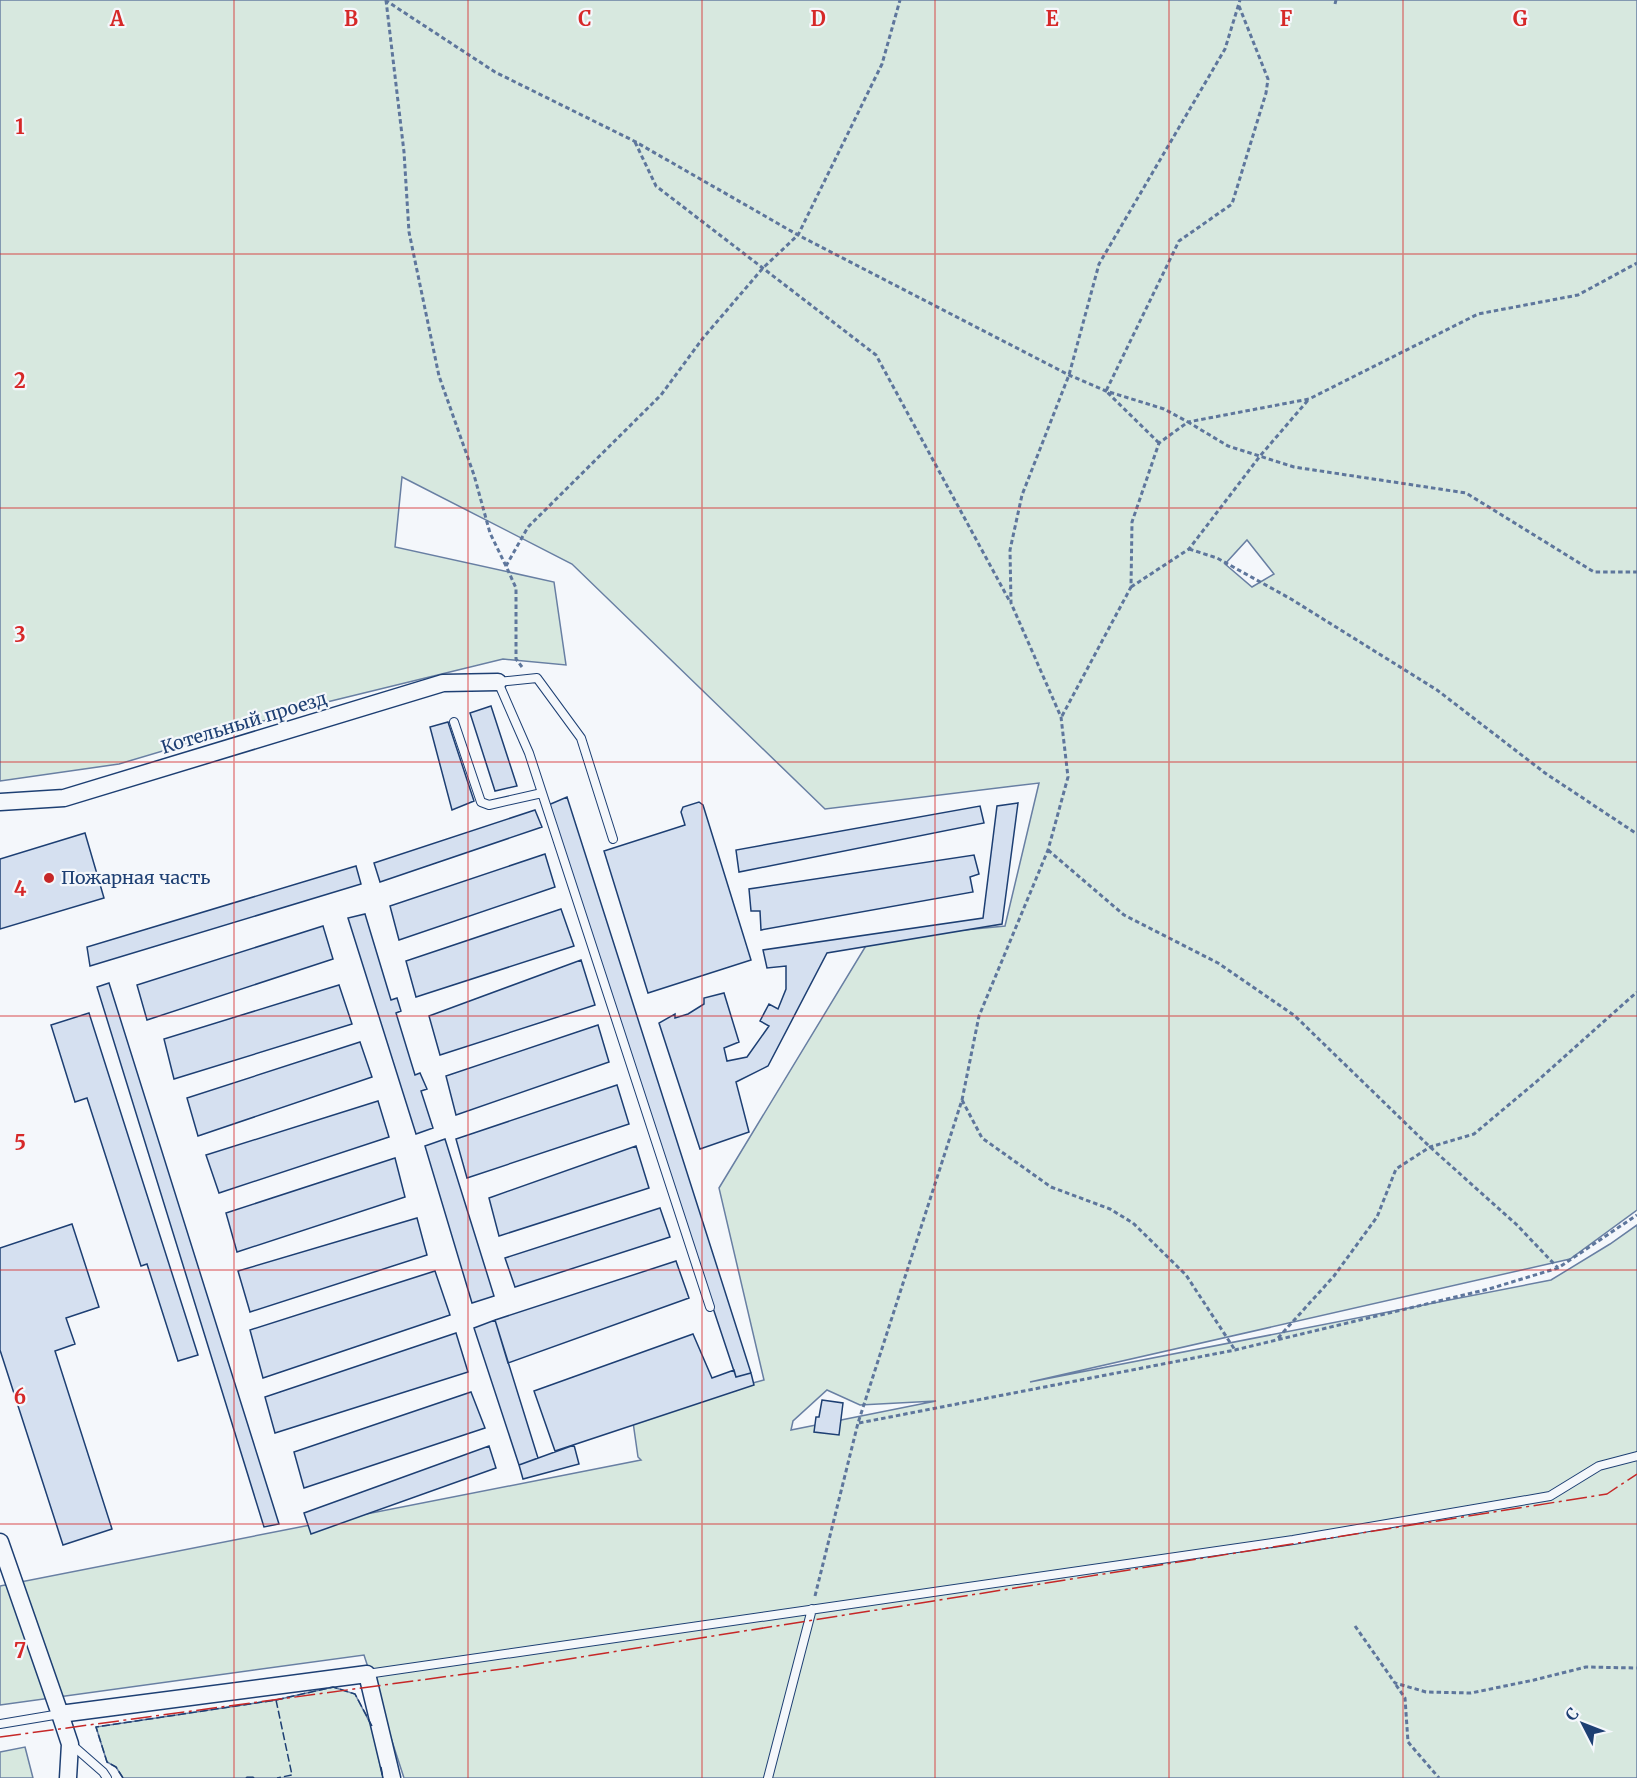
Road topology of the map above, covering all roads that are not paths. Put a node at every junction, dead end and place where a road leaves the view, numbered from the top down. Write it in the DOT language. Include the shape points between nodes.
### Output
graph roads {
  1 [pos="498,682"];
  2 [pos="454,722"];
  3 [pos="542,793"];
  4 [pos="0,802"];
  5 [pos="613,838"];
  6 [pos="710,1307"];
  7 [pos="1637,1456"];
  8 [pos="0,1542"];
  9 [pos="812,1609"];
  10 [pos="367,1674"];
  11 [pos="60,1714"];
  12 [pos="0,1724"];
  13 [pos="70,1744"];
  14 [pos="68,1778"];
  15 [pos="107,1778"];
  16 [pos="392,1778"];
  17 [pos="768,1778"];
  1 -- 3 [label="lane"];
  1 -- 4 [label="street, Котельный проезд" via="443,683 64,798"];
  1 -- 5 [label="lane" via="537,678 581,738"];
  2 -- 3 [label="lane" via="481,802 489,805"];
  3 -- 6 [label="lane"];
  7 -- 9 [label="lane" via="1599,1466 1550,1496 1293,1540"];
  8 -- 11 [label="street"];
  9 -- 10 [label="lane"];
  9 -- 17 [label="lane"];
  10 -- 11 [label="street"];
  10 -- 16 [label="street"];
  11 -- 12 [label="lane"];
  11 -- 13 [label="street"];
  13 -- 14 [label="street"];
  13 -- 15 [label="lane"];
}
